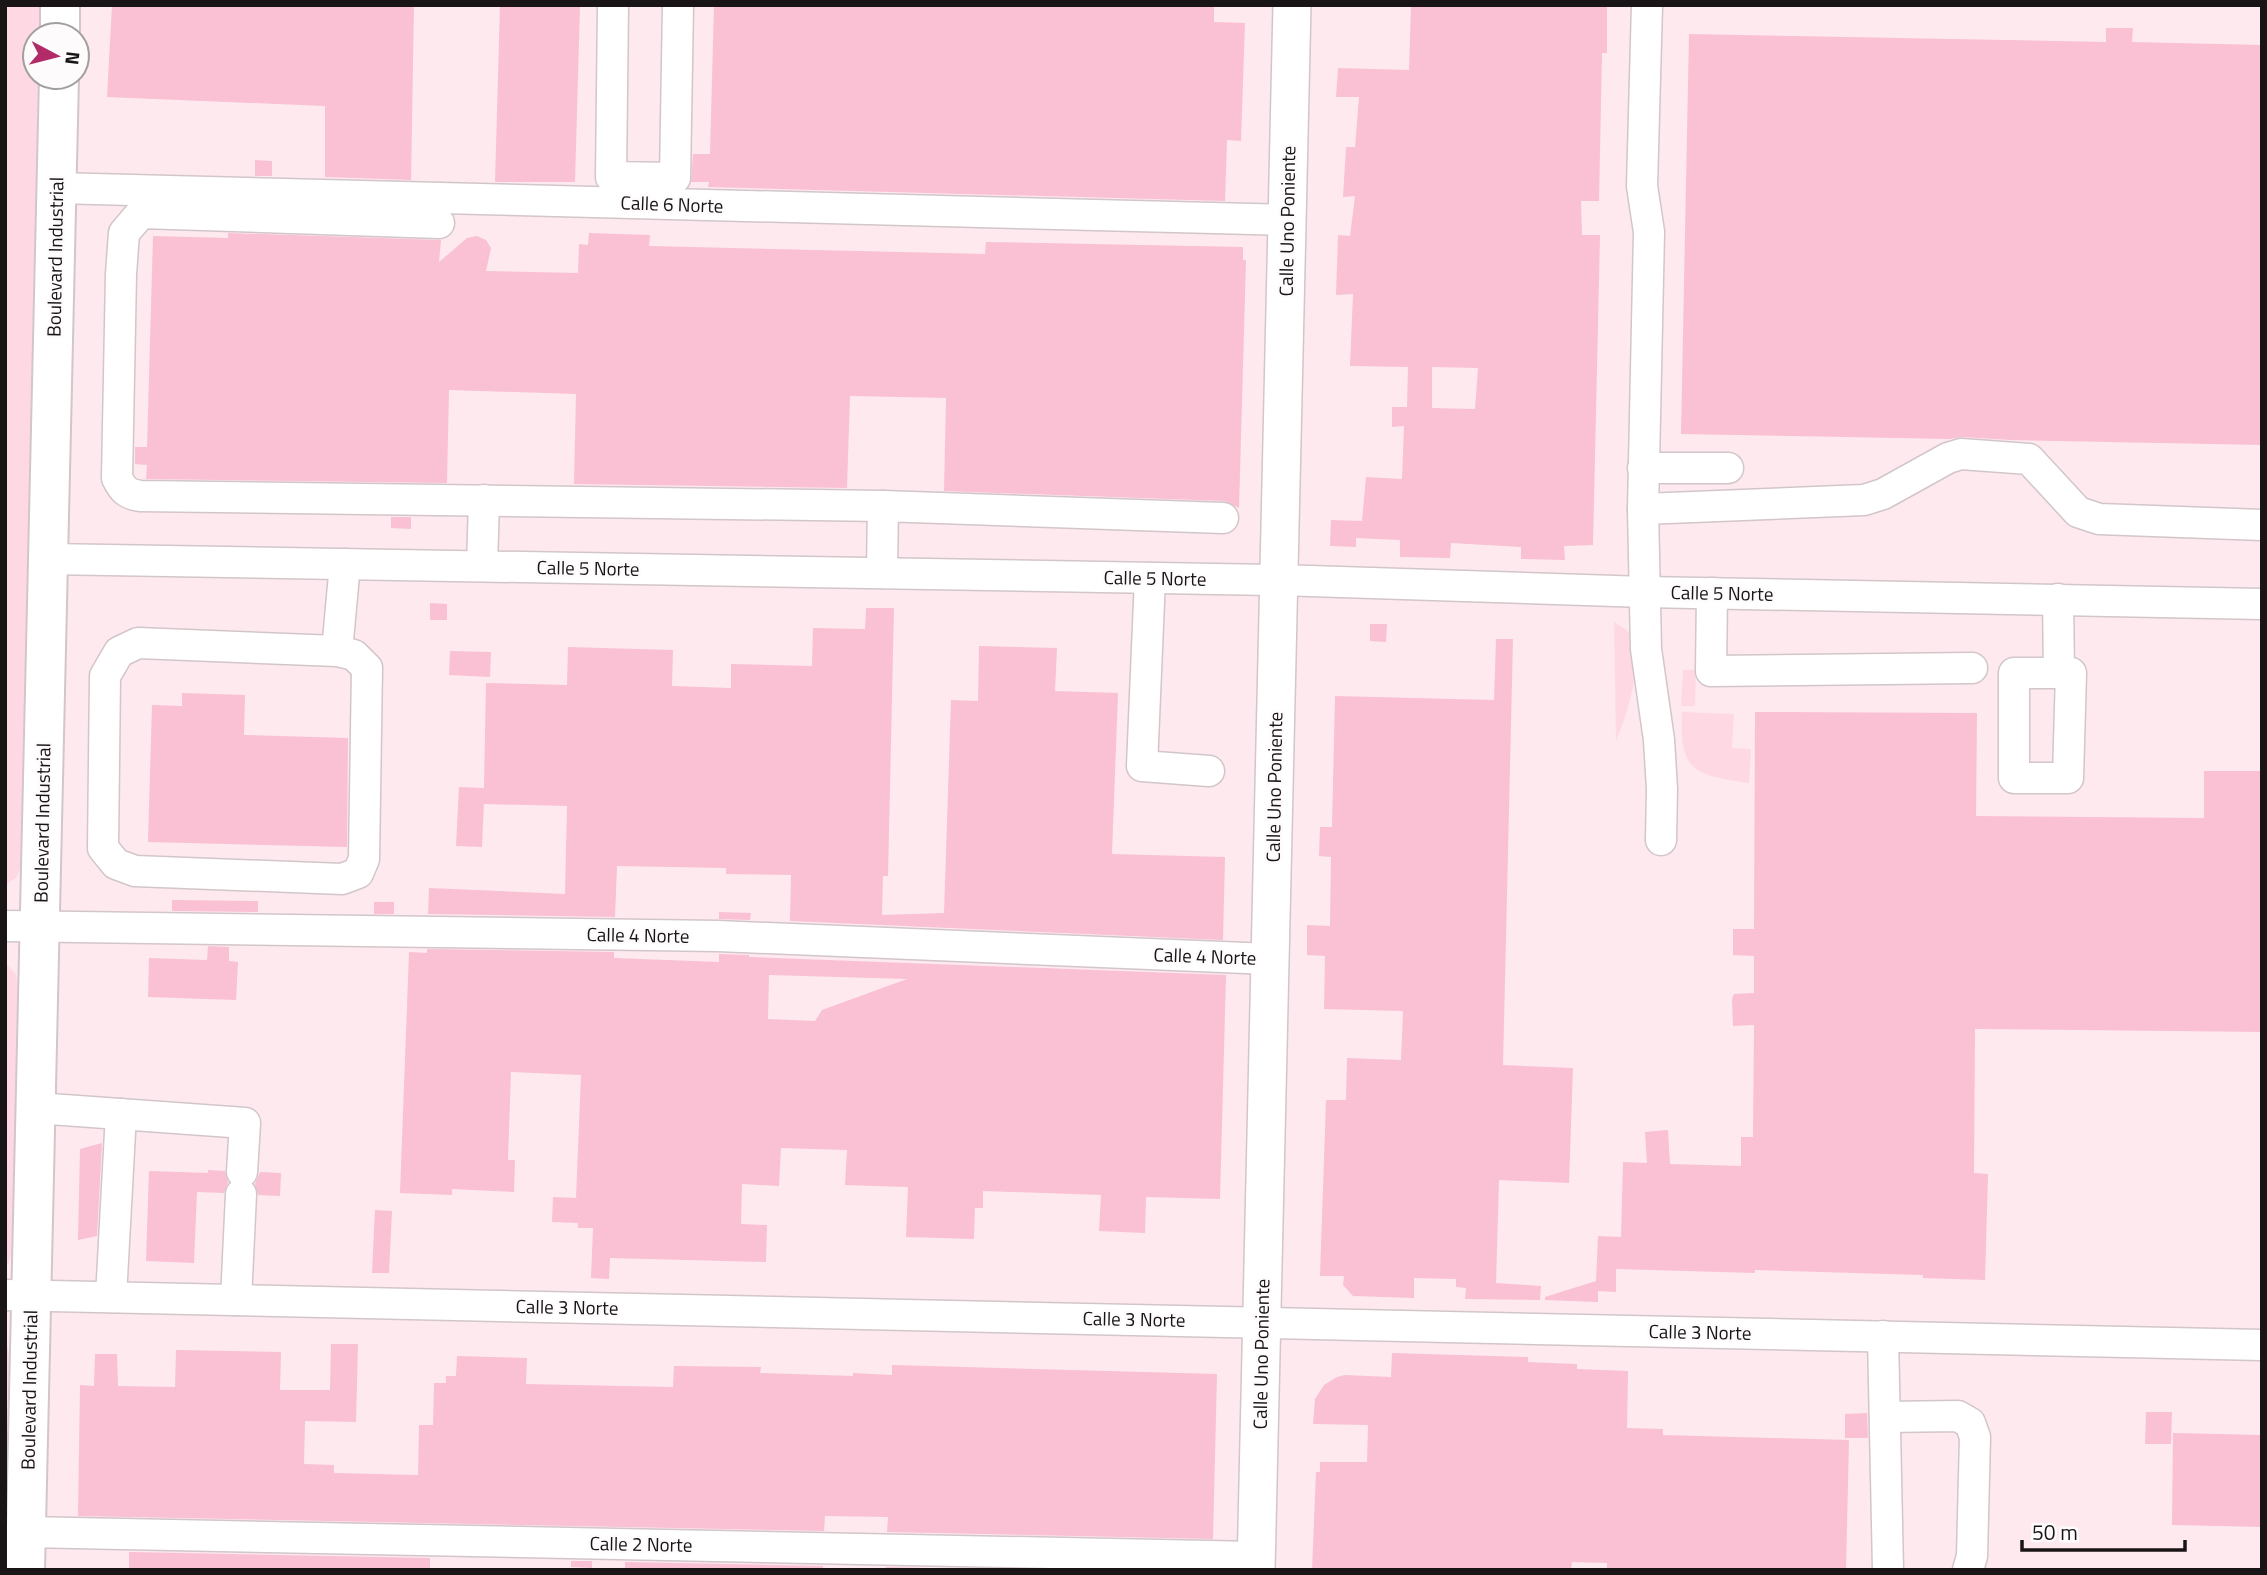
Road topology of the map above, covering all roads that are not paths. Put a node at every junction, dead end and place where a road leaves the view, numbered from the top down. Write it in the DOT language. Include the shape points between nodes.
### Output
graph roads {
  1 [pos="613,5"];
  2 [pos="678,5"];
  3 [pos="1292,5"];
  4 [pos="1647,5"];
  5 [pos="59,91"];
  6 [pos="56,188"];
  7 [pos="1287,220"];
  8 [pos="439,223"];
  9 [pos="1643,468"];
  10 [pos="1728,468"];
  11 [pos="484,500"];
  12 [pos="883,506"];
  13 [pos="1643,509"];
  14 [pos="1223,518"];
  15 [pos="2262,524"];
  16 [pos="48,559"];
  17 [pos="345,564"];
  18 [pos="482,566"];
  19 [pos="882,573"];
  20 [pos="1150,578"];
  21 [pos="1279,580"];
  22 [pos="1645,592"];
  23 [pos="1712,593"];
  24 [pos="2058,599"];
  25 [pos="2262,604"];
  26 [pos="337,651"];
  27 [pos="1972,668"];
  28 [pos="2059,673"];
  29 [pos="1209,771"];
  30 [pos="1661,840"];
  31 [pos="22,926"];
  32 [pos="1270,959"];
  33 [pos="36,1108"];
  34 [pos="121,1114"];
  35 [pos="18,1295"];
  36 [pos="111,1297"];
  37 [pos="236,1300"];
  38 [pos="1262,1321"];
  39 [pos="1884,1336"];
  40 [pos="2262,1345"];
  41 [pos="1885,1418"];
  42 [pos="26,1532"];
  43 [pos="1256,1563"];
  44 [pos="25,1570"];
  45 [pos="1888,1570"];
  46 [pos="1968,1570"];
  1 -- 2 [label="street" via="611,177 675,178"];
  3 -- 7 [label="main road, Calle Uno Poniente"];
  4 -- 9 [label="street" via="1642,186 1650,232"];
  5 -- 6 [label="highway, Boulevard Industrial"];
  6 -- 7 [label="street, Calle 6 Norte"];
  6 -- 16 [label="highway, Boulevard Industrial"];
  7 -- 21 [label="main road, Calle Uno Poniente"];
  8 -- 11 [label="street" via="141,213 124,233 117,478 122,489 139,496"];
  9 -- 10 [label="street"];
  9 -- 13 [label="street"];
  11 -- 12 [label="street"];
  11 -- 18 [label="street"];
  12 -- 14 [label="street"];
  12 -- 19 [label="street"];
  13 -- 15 [label="street" via="1864,500 1961,454 2029,459 2078,512 2099,519"];
  13 -- 22 [label="street"];
  16 -- 17 [label="street, Calle 5 Norte"];
  16 -- 31 [label="highway, Boulevard Industrial"];
  17 -- 18 [label="street, Calle 5 Norte"];
  17 -- 26 [label="street"];
  18 -- 19 [label="street, Calle 5 Norte"];
  19 -- 20 [label="street, Calle 5 Norte"];
  20 -- 21 [label="street, Calle 5 Norte"];
  20 -- 29 [label="street" via="1142,766"];
  21 -- 22 [label="street, Calle 5 Norte"];
  21 -- 32 [label="main road, Calle Uno Poniente"];
  22 -- 23 [label="street, Calle 5 Norte"];
  22 -- 30 [label="street" via="1646,649 1659,740"];
  23 -- 24 [label="street, Calle 5 Norte"];
  23 -- 27 [label="street" via="1711,671"];
  24 -- 25 [label="street, Calle 5 Norte"];
  24 -- 28 [label="street"];
  26 -- 26 [label="street" via="354,655 367,668 364,859 358,873 342,879 135,871 117,864 103,848 106,676 119,652 138,643"];
  31 -- 32 [label="street, Calle 4 Norte" via="718,936"];
  31 -- 33 [label="highway, Boulevard Industrial"];
  32 -- 38 [label="main road, Calle Uno Poniente"];
  33 -- 34 [label="street"];
  33 -- 35 [label="highway, Boulevard Industrial"];
  34 -- 36 [label="street"];
  34 -- 37 [label="street" via="245,1123"];
  35 -- 36 [label="street, Calle 3 Norte"];
  35 -- 42 [label="highway, Boulevard Industrial"];
  36 -- 37 [label="street, Calle 3 Norte"];
  37 -- 38 [label="street, Calle 3 Norte"];
  38 -- 39 [label="street, Calle 3 Norte"];
  38 -- 43 [label="main road, Calle Uno Poniente"];
  39 -- 40 [label="street, Calle 3 Norte"];
  39 -- 41 [label="street"];
  41 -- 45 [label="street"];
  41 -- 46 [label="street" via="1958,1416 1970,1423 1975,1437"];
  42 -- 43 [label="street, Calle 2 Norte"];
  42 -- 44 [label="highway, Boulevard Industrial"];
}
